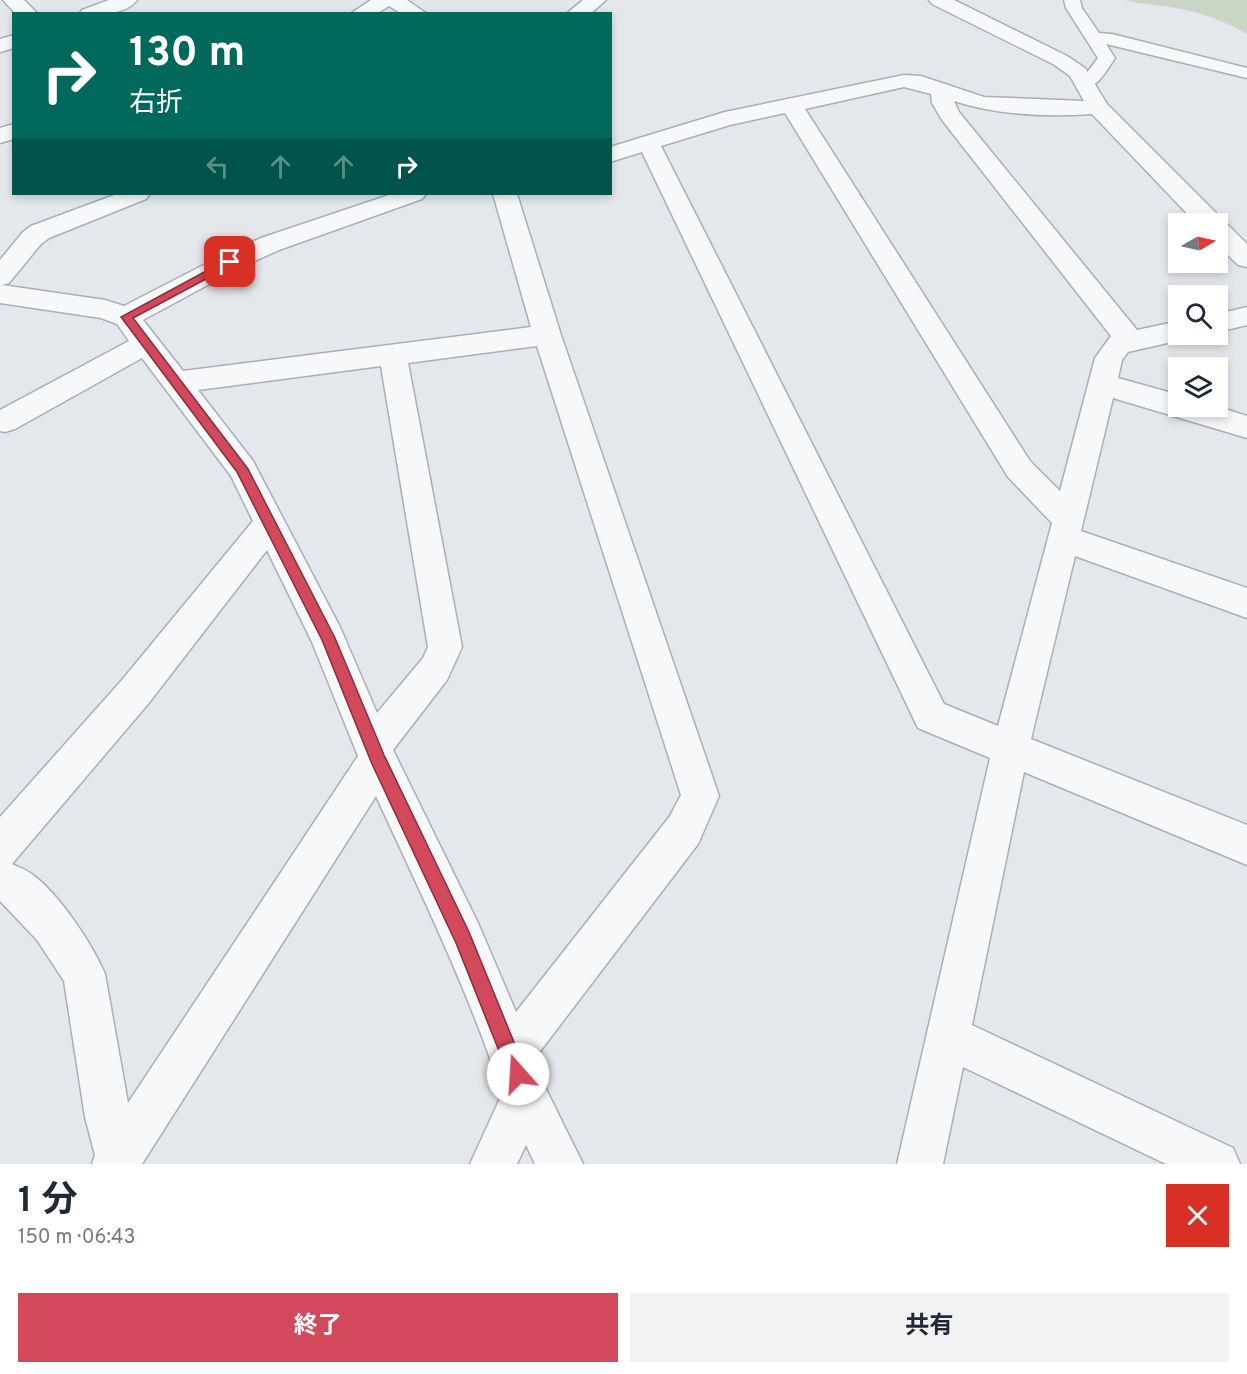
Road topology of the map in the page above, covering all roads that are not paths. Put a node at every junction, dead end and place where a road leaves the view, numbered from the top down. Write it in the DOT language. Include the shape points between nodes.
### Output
graph roads {
  1 [pos="13,0"];
  2 [pos="127,0"];
  3 [pos="386,0"];
  4 [pos="393,0"];
  5 [pos="596,0"];
  6 [pos="939,0"];
  7 [pos="1072,0"];
  8 [pos="26,12"];
  9 [pos="94,12"];
  10 [pos="364,12"];
  11 [pos="414,12"];
  12 [pos="579,12"];
  13 [pos="1094,39"];
  14 [pos="1247,73"];
  15 [pos="1085,83"];
  16 [pos="941,90"];
  17 [pos="792,106"];
  18 [pos="1098,107"];
  19 [pos="649,144"];
  20 [pos="612,154"];
  21 [pos="135,195"];
  22 [pos="411,195"];
  23 [pos="506,195"];
  24 [pos="1201,213"];
  25 [pos="1228,240"];
  26 [pos="1247,260"];
  27 [pos="0,277"];
  28 [pos="0,294"];
  29 [pos="1247,316"];
  30 [pos="1228,321"];
  31 [pos="137,330"];
  32 [pos="1168,333"];
  33 [pos="547,335"];
  34 [pos="1130,341"];
  35 [pos="393,355"];
  36 [pos="178,382"];
  37 [pos="1104,384"];
  38 [pos="1168,403"];
  39 [pos="1215,417"];
  40 [pos="5,421"];
  41 [pos="1247,427"];
  42 [pos="270,524"];
  43 [pos="1065,528"];
  44 [pos="1247,603"];
  45 [pos="1010,750"];
  46 [pos="375,753"];
  47 [pos="1247,845"];
  48 [pos="0,849"];
  49 [pos="0,879"];
  50 [pos="949,1037"];
  51 [pos="511,1053"];
  52 [pos="525,1095"];
  53 [pos="117,1160"];
  54 [pos="493,1164"];
  55 [pos="561,1164"];
  56 [pos="920,1164"];
  57 [pos="1217,1164"];
  1 -- 8 [label="street"];
  2 -- 9 [label="street"];
  3 -- 10 [label="street"];
  4 -- 11 [label="street"];
  5 -- 12 [label="street"];
  6 -- 15 [label="street" via="1060,60 1078,72"];
  7 -- 13 [label="lane"];
  13 -- 14 [label="lane" via="1112,39"];
  13 -- 15 [label="lane" via="1107,58"];
  15 -- 18 [label="street"];
  16 -- 17 [label="street" via="904,81"];
  16 -- 18 [label="street" via="982,103"];
  16 -- 34 [label="street" via="950,115"];
  17 -- 19 [label="street" via="725,119"];
  17 -- 43 [label="street" via="1019,468"];
  18 -- 24 [label="street"];
  19 -- 20 [label="street"];
  19 -- 45 [label="street" via="932,716"];
  21 -- 27 [label="street" via="40,232"];
  22 -- 31 [label="street" via="270,244 230,262"];
  23 -- 33 [label="street"];
  25 -- 26 [label="street"];
  28 -- 31 [label="street" via="105,309"];
  29 -- 30 [label="street"];
  31 -- 36 [label="street"];
  31 -- 40 [label="street"];
  32 -- 34 [label="street"];
  33 -- 35 [label="street"];
  33 -- 51 [label="street" via="700,796 684,830"];
  34 -- 37 [label="street" via="1119,344 1109,358"];
  35 -- 36 [label="street"];
  35 -- 46 [label="street" via="445,647 435,669"];
  36 -- 42 [label="street" via="242,469"];
  37 -- 38 [label="street"];
  37 -- 43 [label="street"];
  39 -- 41 [label="street"];
  42 -- 46 [label="street" via="328,638"];
  42 -- 48 [label="street" via="133,694"];
  43 -- 44 [label="street"];
  43 -- 45 [label="street"];
  45 -- 47 [label="street"];
  45 -- 50 [label="street"];
  46 -- 51 [label="street" via="463,938"];
  46 -- 53 [label="street"];
  49 -- 53 [label="street" via="19,889 52,925 84,974"];
  50 -- 56 [label="street"];
  50 -- 57 [label="street"];
  51 -- 52 [label="street"];
  52 -- 54 [label="street"];
  52 -- 55 [label="street"];
}
